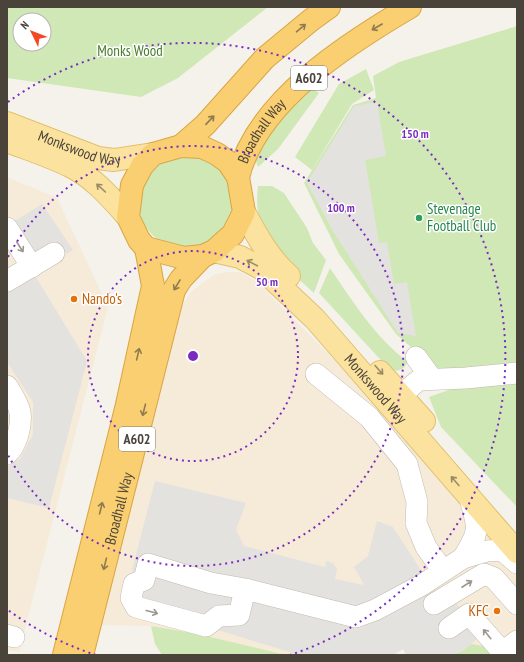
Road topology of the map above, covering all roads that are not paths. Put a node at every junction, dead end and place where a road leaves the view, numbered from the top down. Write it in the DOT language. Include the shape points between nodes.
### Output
graph roads {
  1 [pos="329,7"];
  2 [pos="410,7"];
  3 [pos="7,123"];
  4 [pos="7,141"];
  5 [pos="180,146"];
  6 [pos="154,154"];
  7 [pos="238,177"];
  8 [pos="244,212"];
  9 [pos="128,217"];
  10 [pos="7,228"];
  11 [pos="146,248"];
  12 [pos="54,253"];
  13 [pos="209,253"];
  14 [pos="32,267"];
  15 [pos="7,281"];
  16 [pos="416,357"];
  17 [pos="517,373"];
  18 [pos="316,374"];
  19 [pos="432,379"];
  20 [pos="7,386"];
  21 [pos="401,395"];
  22 [pos="7,454"];
  23 [pos="470,499"];
  24 [pos="517,530"];
  25 [pos="517,552"];
  26 [pos="463,558"];
  27 [pos="517,563"];
  28 [pos="443,571"];
  29 [pos="245,589"];
  30 [pos="434,604"];
  31 [pos="517,604"];
  32 [pos="449,628"];
  33 [pos="80,629"];
  34 [pos="517,641"];
  35 [pos="64,655"];
  36 [pos="82,655"];
  5 -- 1 [label="highway, one-way" via="205,125 265,58"];
  2 -- 7 [label="highway, Broadhall Way / A602, one-way" via="332,57 292,93 252,140"];
  3 -- 6 [label="main road, Monkswood Way" via="98,158 114,160"];
  9 -- 4 [label="main road, Monkswood Way, one-way" via="108,194 71,166"];
  5 -- 6 [label="highway"];
  5 -- 7 [label="highway" via="202,147 217,154 228,162"];
  6 -- 9 [label="highway" via="142,166 132,185"];
  7 -- 8 [label="highway"];
  8 -- 13 [label="highway" via="233,234"];
  8 -- 21 [label="main road, Monkswood Way, one-way" via="274,263 325,310"];
  9 -- 11 [label="highway" via="139,240"];
  10 -- 14 [label="lane, one-way"];
  11 -- 13 [label="highway" via="184,258"];
  33 -- 11 [label="highway, Broadhall Way / A602, one-way" via="153,286"];
  12 -- 14 [label="lane"];
  23 -- 13 [label="main road, Monkswood Way, one-way" via="315,319 261,268 240,257"];
  13 -- 33 [label="highway, Broadhall Way / A602, one-way" via="181,279 174,290"];
  14 -- 15 [label="lane"];
  16 -- 19 [label="lane"];
  17 -- 19 [label="lane"];
  18 -- 28 [label="lane" via="369,417 407,464 417,502 416,523 426,547"];
  19 -- 21 [label="lane" via="419,380"];
  20 -- 22 [label="lane" via="20,412 16,441"];
  21 -- 24 [label="main road, Monkswood Way"];
  23 -- 25 [label="main road, Monkswood Way"];
  23 -- 26 [label="lane" via="476,521 476,537"];
  26 -- 27 [label="lane" via="487,551 502,550"];
  26 -- 28 [label="lane"];
  28 -- 29 [label="lane" via="375,610 356,617"];
  29 -- 29 [label="lane, one-way" via="211,583 148,564 144,580 134,584 130,598 136,607 206,626 219,616 239,615"];
  30 -- 31 [label="lane, one-way" via="484,574 494,578"];
  34 -- 32 [label="lane, one-way" via="508,648 499,648 469,614"];
  33 -- 35 [label="highway, Broadhall Way / A602"];
  33 -- 36 [label="highway, Broadhall Way / A602"];
}
